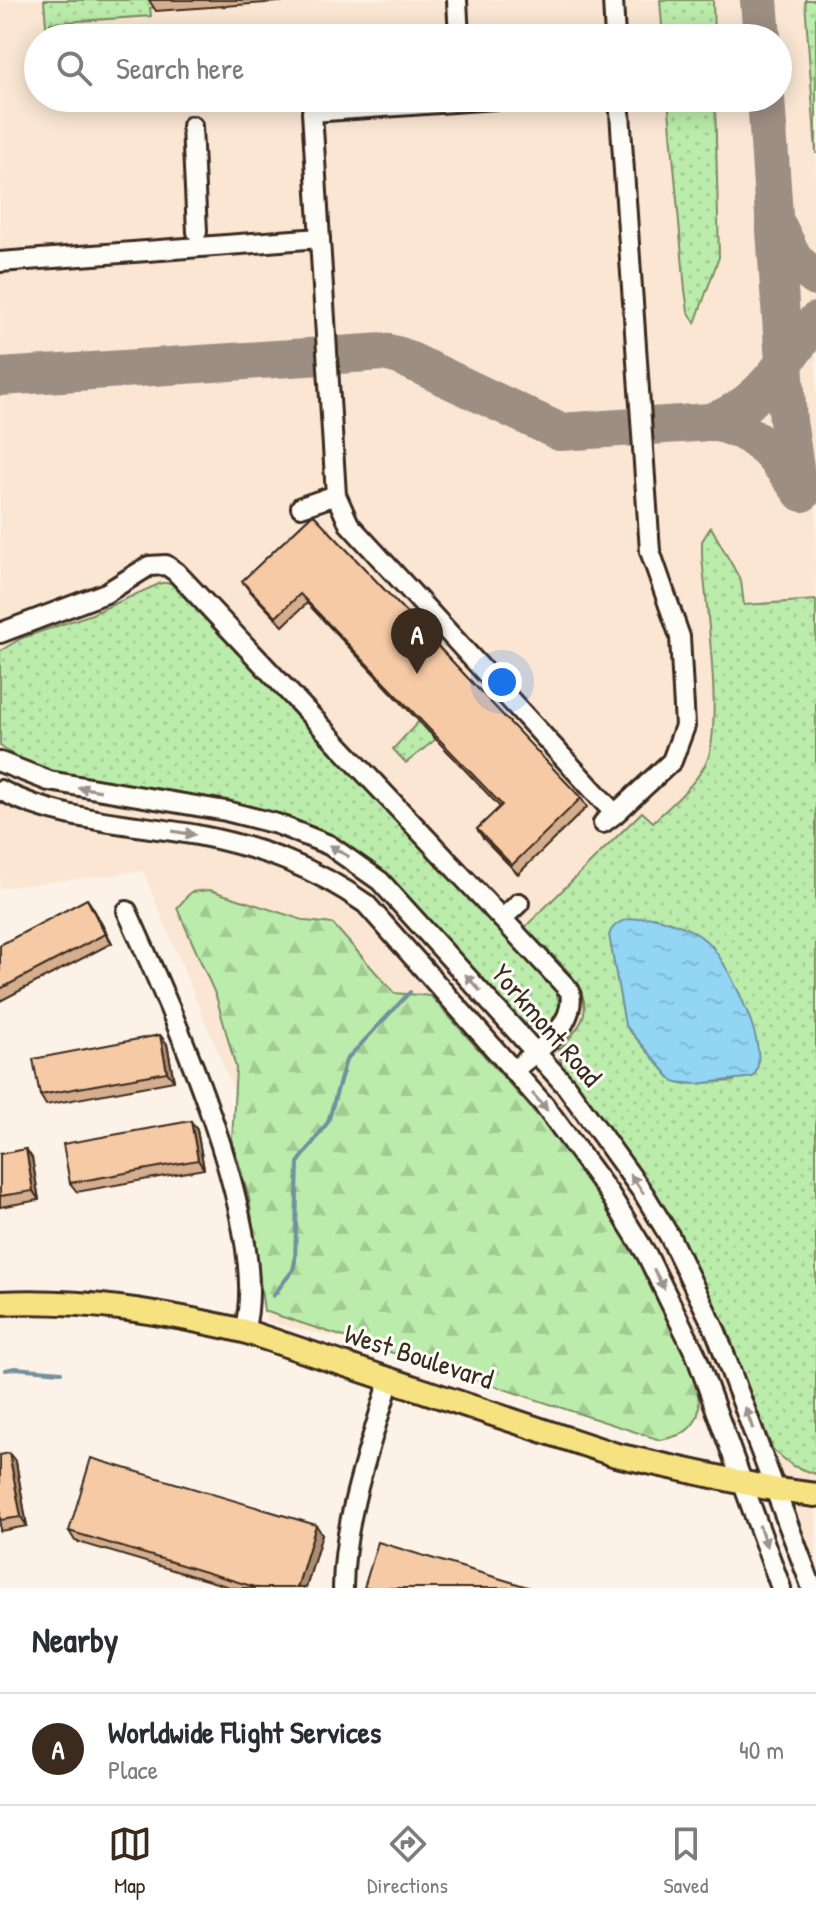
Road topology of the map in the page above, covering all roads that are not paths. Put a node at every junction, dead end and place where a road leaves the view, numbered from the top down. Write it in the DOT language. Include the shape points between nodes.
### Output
graph roads {
  1 [pos="457,0"];
  2 [pos="613,0"];
  3 [pos="458,24"];
  4 [pos="614,24"];
  5 [pos="312,112"];
  6 [pos="620,112"];
  7 [pos="192,126"];
  8 [pos="197,232"];
  9 [pos="320,238"];
  10 [pos="0,262"];
  11 [pos="336,495"];
  12 [pos="301,507"];
  13 [pos="0,633"];
  14 [pos="0,762"];
  15 [pos="0,790"];
  16 [pos="519,903"];
  17 [pos="127,911"];
  18 [pos="502,919"];
  19 [pos="535,1052"];
  20 [pos="513,1071"];
  21 [pos="0,1303"];
  22 [pos="244,1331"];
  23 [pos="390,1379"];
  24 [pos="745,1484"];
  25 [pos="777,1490"];
  26 [pos="816,1495"];
  27 [pos="343,1588"];
  28 [pos="781,1588"];
  29 [pos="812,1588"];
  1 -- 3 [label="street"];
  2 -- 4 [label="street"];
  5 -- 9 [label="street"];
  6 -- 11 [label="street" via="650,551 680,637 685,726 672,761 609,818 349,524"];
  7 -- 8 [label="street"];
  9 -- 10 [label="street"];
  9 -- 11 [label="street"];
  11 -- 12 [label="street"];
  13 -- 18 [label="street" via="106,593 157,564 176,572"];
  19 -- 14 [label="street, Yorkmont Road, one-way" via="380,881 329,845 255,818 49,781"];
  15 -- 20 [label="street, Yorkmont Road, one-way" via="48,810 246,845 331,879 366,904"];
  16 -- 18 [label="street"];
  17 -- 22 [label="street" via="203,1092 237,1201 249,1298"];
  18 -- 19 [label="street" via="570,991 569,1016"];
  19 -- 20 [label="street"];
  25 -- 19 [label="street, Yorkmont Road, one-way" via="716,1332 670,1237 599,1128"];
  20 -- 24 [label="street, Yorkmont Road, one-way" via="578,1149 647,1255 696,1355"];
  21 -- 22 [label="main road, West Boulevard" via="113,1305"];
  22 -- 23 [label="main road, West Boulevard"];
  23 -- 24 [label="main road, West Boulevard" via="616,1455"];
  23 -- 27 [label="street" via="353,1508"];
  24 -- 25 [label="main road, West Boulevard"];
  24 -- 28 [label="street, Yorkmont Road, one-way"];
  25 -- 26 [label="main road, West Boulevard"];
  25 -- 29 [label="street, Yorkmont Road"];
}
